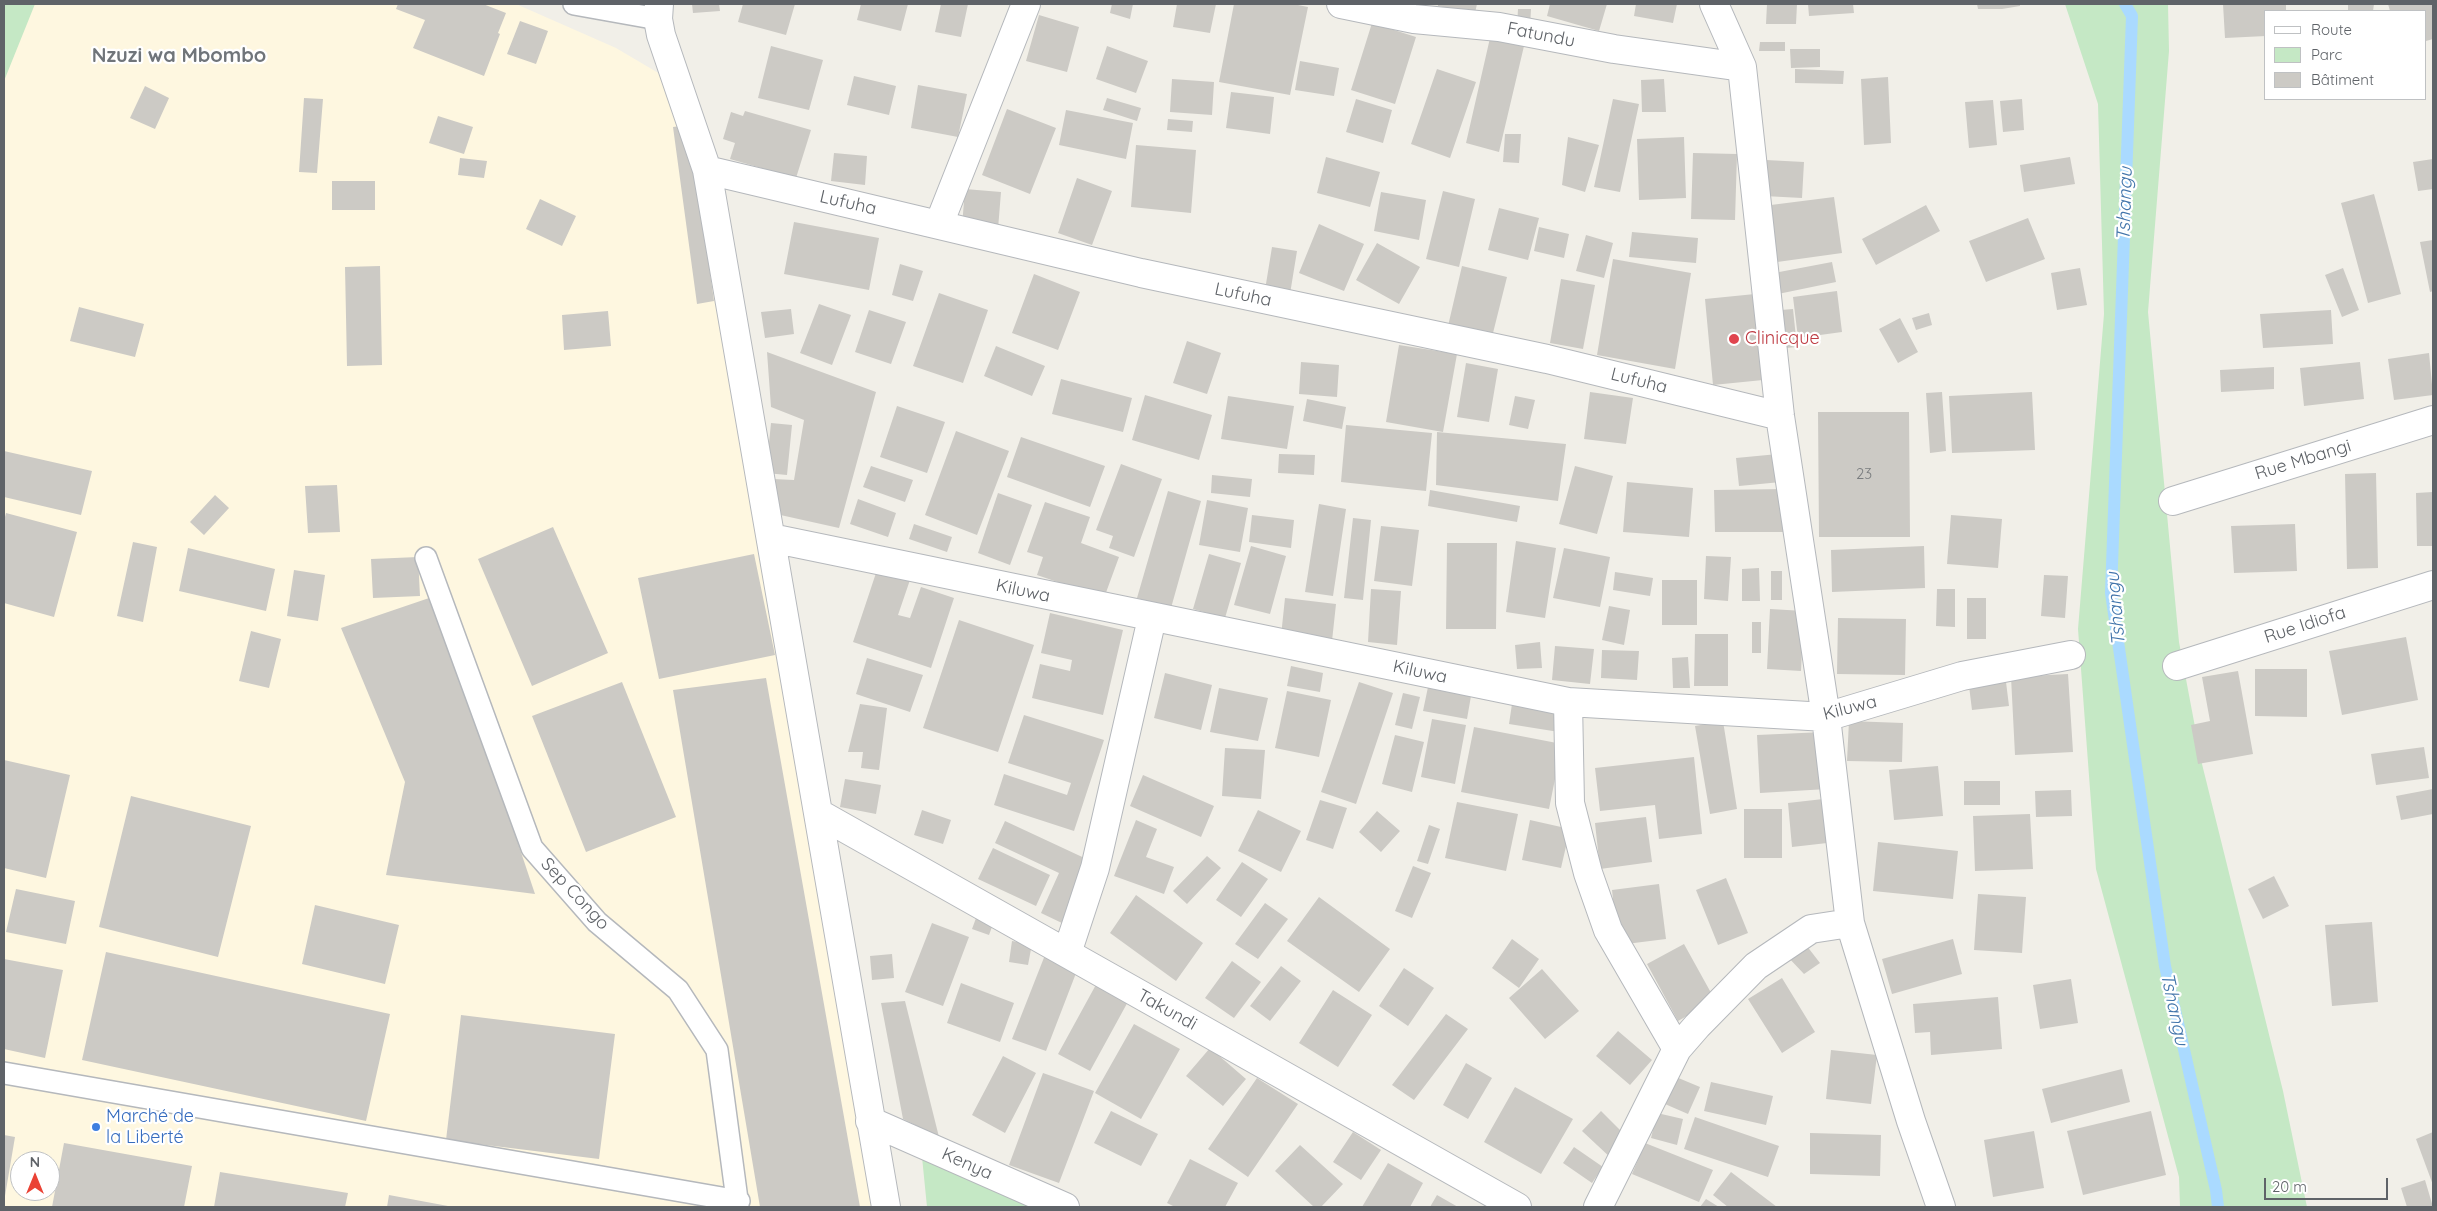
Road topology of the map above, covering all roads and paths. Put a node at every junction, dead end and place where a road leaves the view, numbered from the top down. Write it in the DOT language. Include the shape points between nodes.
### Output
graph roads {
  1 [pos="574,4"];
  2 [pos="1026,4"];
  3 [pos="1341,4"];
  4 [pos="1714,4"];
  5 [pos="658,11"];
  6 [pos="1742,67"];
  7 [pos="707,170"];
  8 [pos="939,224"];
  9 [pos="1780,416"];
  10 [pos="2433,420"];
  11 [pos="2173,501"];
  12 [pos="772,538"];
  13 [pos="426,558"];
  14 [pos="2433,585"];
  15 [pos="1152,618"];
  16 [pos="2071,656"];
  17 [pos="2177,666"];
  18 [pos="1568,702"];
  19 [pos="1826,717"];
  20 [pos="818,813"];
  21 [pos="1850,923"];
  22 [pos="1067,953"];
  23 [pos="1677,1049"];
  24 [pos="4,1073"];
  25 [pos="870,1121"];
  26 [pos="739,1204"];
  27 [pos="886,1207"];
  28 [pos="1065,1207"];
  29 [pos="1517,1207"];
  30 [pos="1598,1207"];
  31 [pos="1941,1207"];
  1 -- 5 [label="lane"];
  2 -- 8 [label="street"];
  3 -- 6 [label="street, Fatundu" via="1414,19 1499,26 1614,49"];
  4 -- 6 [label="street"];
  5 -- 7 [label="street" via="661,36"];
  6 -- 9 [label="street"];
  7 -- 8 [label="street, Lufuha"];
  7 -- 12 [label="street"];
  8 -- 9 [label="street, Lufuha" via="1233,293 1547,359"];
  9 -- 19 [label="street"];
  10 -- 11 [label="street, Rue Mbangi"];
  12 -- 15 [label="street, Kiluwa"];
  12 -- 20 [label="street"];
  13 -- 26 [label="lane, Sep Congo" via="532,848 597,922 678,990 717,1050"];
  14 -- 17 [label="street, Rue Idiofa"];
  15 -- 18 [label="street, Kiluwa"];
  15 -- 22 [label="street" via="1095,868"];
  16 -- 19 [label="street, Kiluwa" via="1962,676"];
  18 -- 19 [label="street, Kiluwa"];
  18 -- 23 [label="street" via="1570,803 1588,873 1608,930"];
  19 -- 21 [label="street"];
  20 -- 22 [label="street, Takundi"];
  20 -- 25 [label="street"];
  21 -- 23 [label="street" via="1811,929 1756,966"];
  21 -- 31 [label="street"];
  22 -- 29 [label="street, Takundi"];
  23 -- 30 [label="street"];
  24 -- 26 [label="lane"];
  25 -- 27 [label="street"];
  25 -- 28 [label="street, Kenya"];
}
